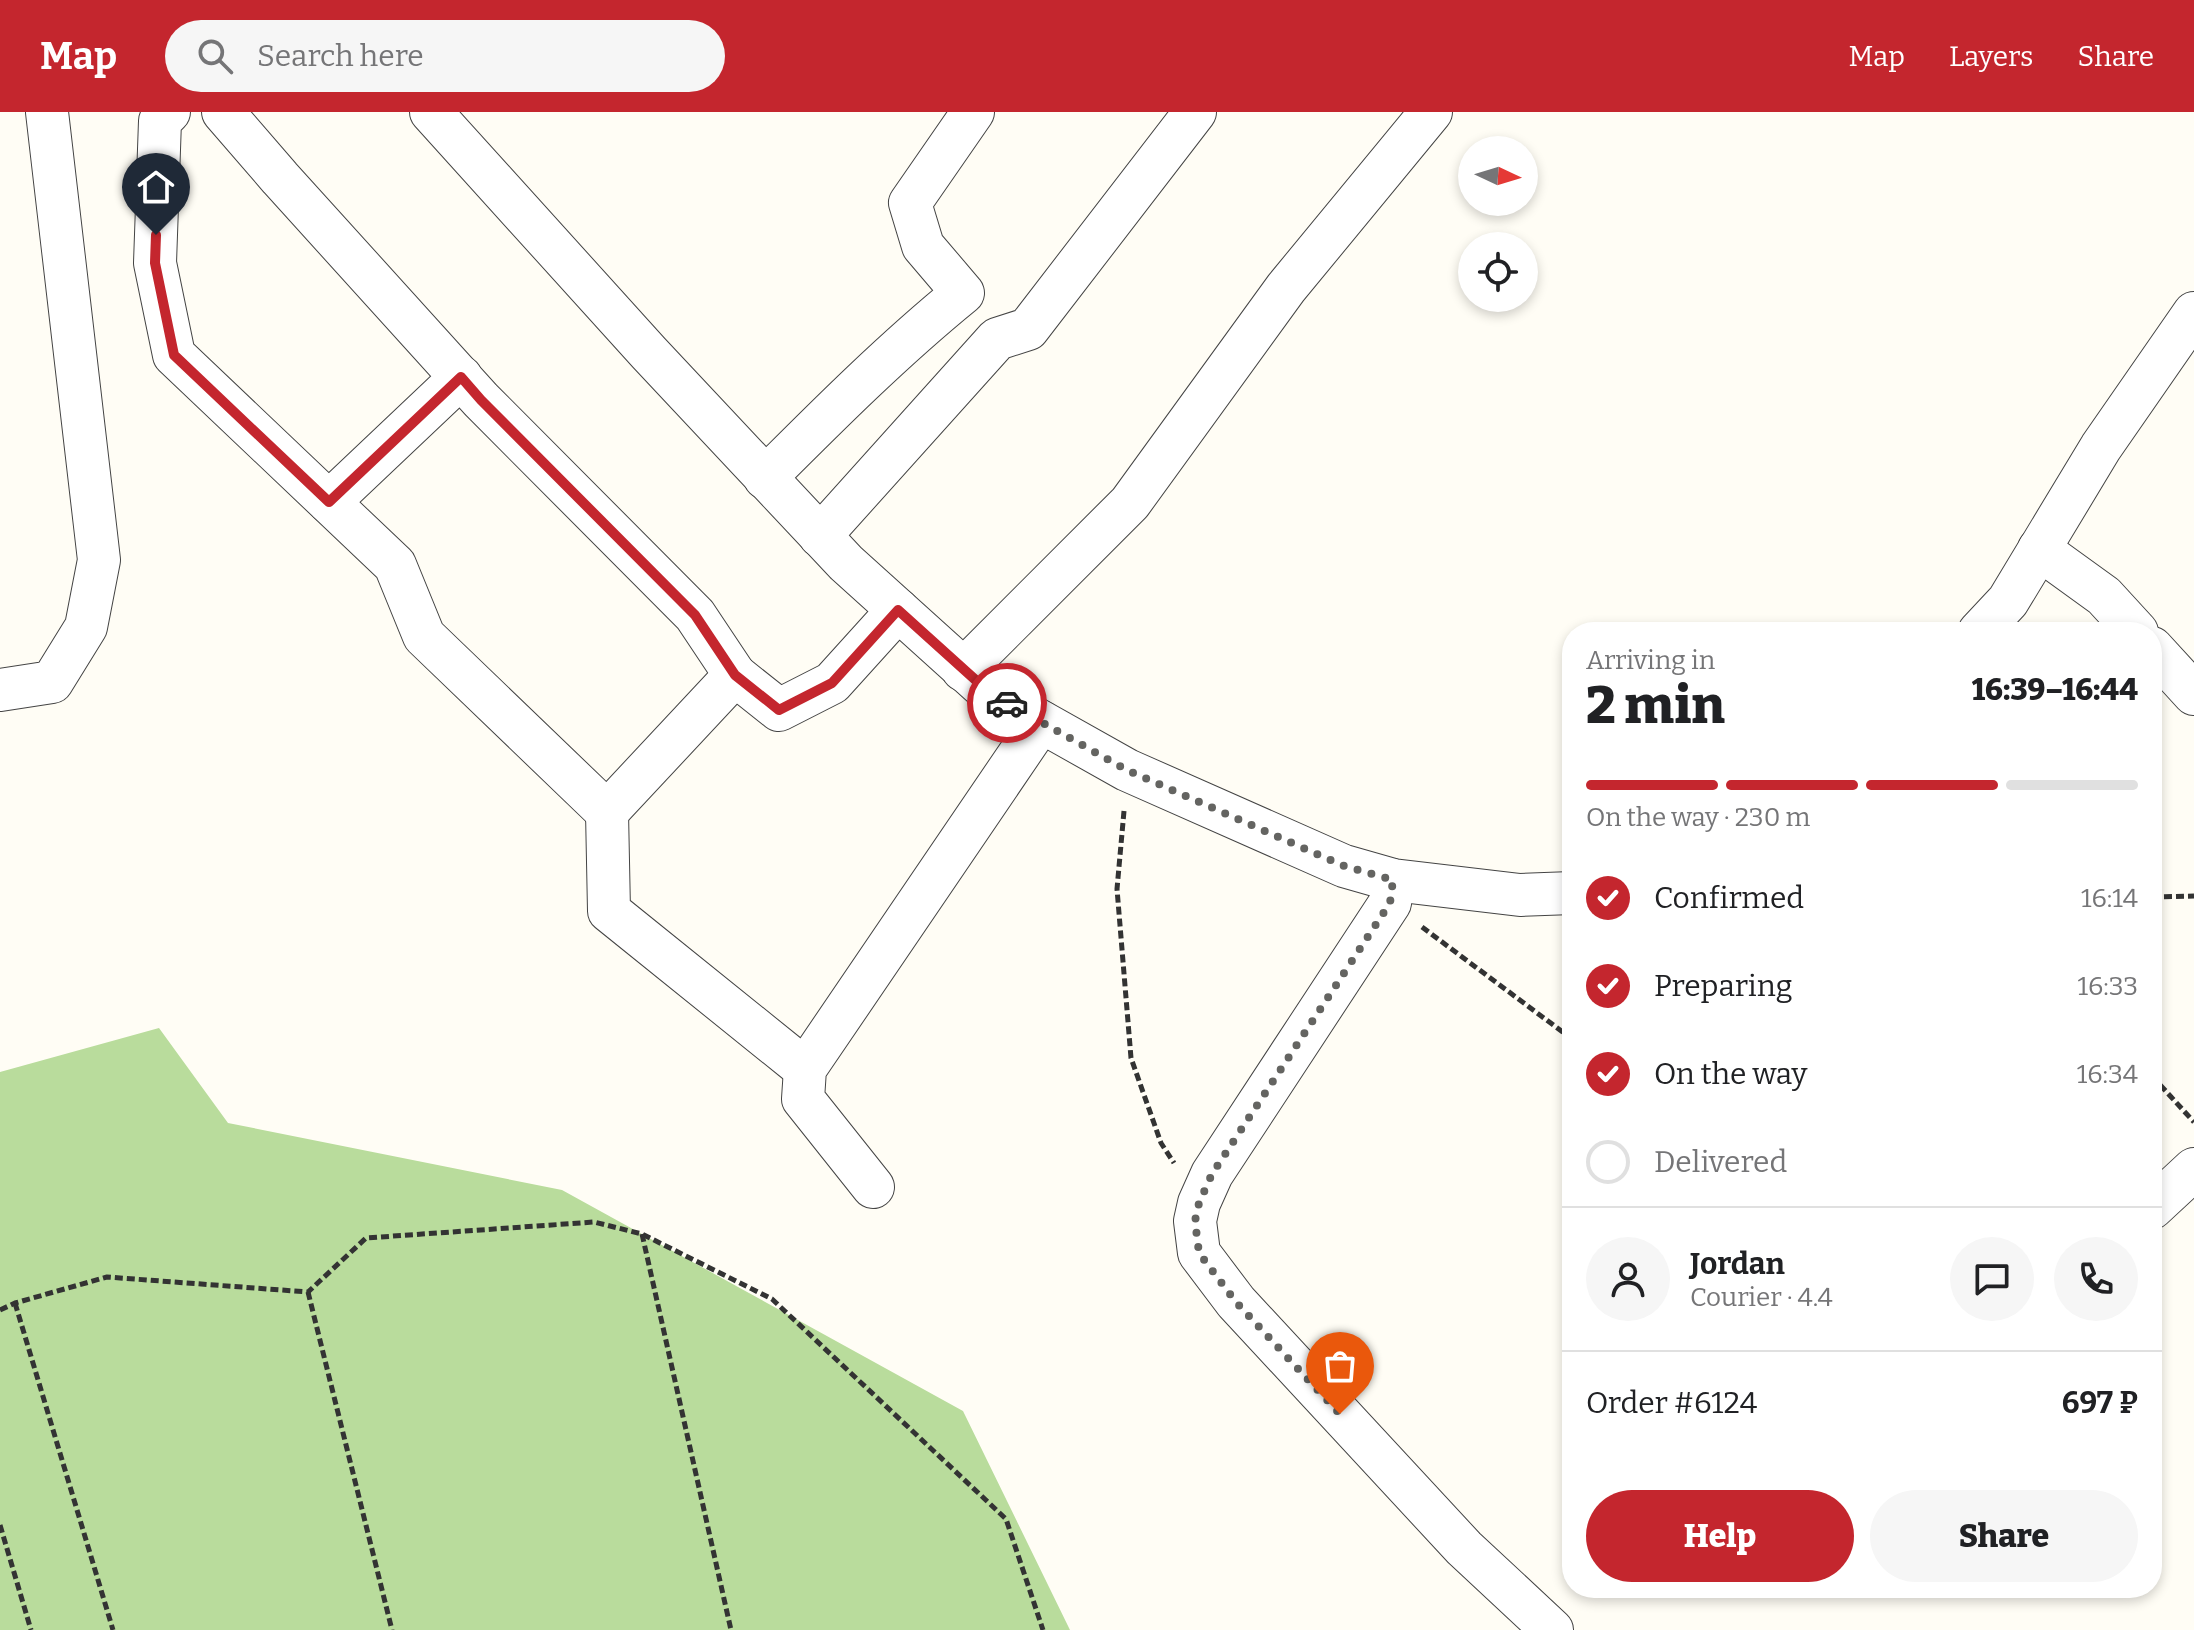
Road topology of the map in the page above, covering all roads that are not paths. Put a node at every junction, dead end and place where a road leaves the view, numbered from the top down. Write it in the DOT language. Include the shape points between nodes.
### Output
graph roads {
  1 [pos="47,112"];
  2 [pos="169,112"];
  3 [pos="223,112"];
  4 [pos="431,112"];
  5 [pos="973,112"];
  6 [pos="1195,112"];
  7 [pos="1431,112"];
  8 [pos="2194,313"];
  9 [pos="461,377"];
  10 [pos="765,478"];
  11 [pos="329,502"];
  12 [pos="820,536"];
  13 [pos="2039,549"];
  14 [pos="898,610"];
  15 [pos="1988,622"];
  16 [pos="2128,622"];
  17 [pos="2162,659"];
  18 [pos="963,670"];
  19 [pos="735,675"];
  20 [pos="0,690"];
  21 [pos="2194,694"];
  22 [pos="1041,722"];
  23 [pos="607,812"];
  24 [pos="1392,892"];
  25 [pos="1562,893"];
  26 [pos="805,1069"];
  27 [pos="2194,1169"];
  28 [pos="873,1187"];
  29 [pos="2162,1199"];
  30 [pos="1552,1630"];
  1 -- 20 [label="street" via="99,560 86,627 52,682"];
  2 -- 11 [label="street" via="160,121 155,263 174,355"];
  3 -- 9 [label="street"];
  4 -- 10 [label="street"];
  5 -- 10 [label="street" via="910,203 923,246 963,293"];
  6 -- 12 [label="street" via="1028,329 997,339"];
  7 -- 18 [label="street" via="1286,288 1130,503"];
  8 -- 13 [label="street" via="2101,447"];
  9 -- 11 [label="street"];
  9 -- 19 [label="street" via="695,615"];
  10 -- 12 [label="street"];
  11 -- 23 [label="street" via="395,565 424,636"];
  12 -- 14 [label="street"];
  13 -- 15 [label="street" via="2008,601"];
  13 -- 16 [label="street" via="2104,596"];
  14 -- 18 [label="street"];
  14 -- 19 [label="street" via="832,683 779,710"];
  17 -- 21 [label="street"];
  18 -- 22 [label="street" via="990,693"];
  19 -- 23 [label="street"];
  22 -- 24 [label="street" via="1127,770"];
  22 -- 26 [label="street"];
  23 -- 26 [label="street" via="609,911"];
  24 -- 25 [label="street"];
  24 -- 30 [label="street" via="1212,1174 1195,1221 1199,1253 1236,1302 1464,1548"];
  26 -- 28 [label="street" via="803,1099"];
  27 -- 29 [label="street"];
}
